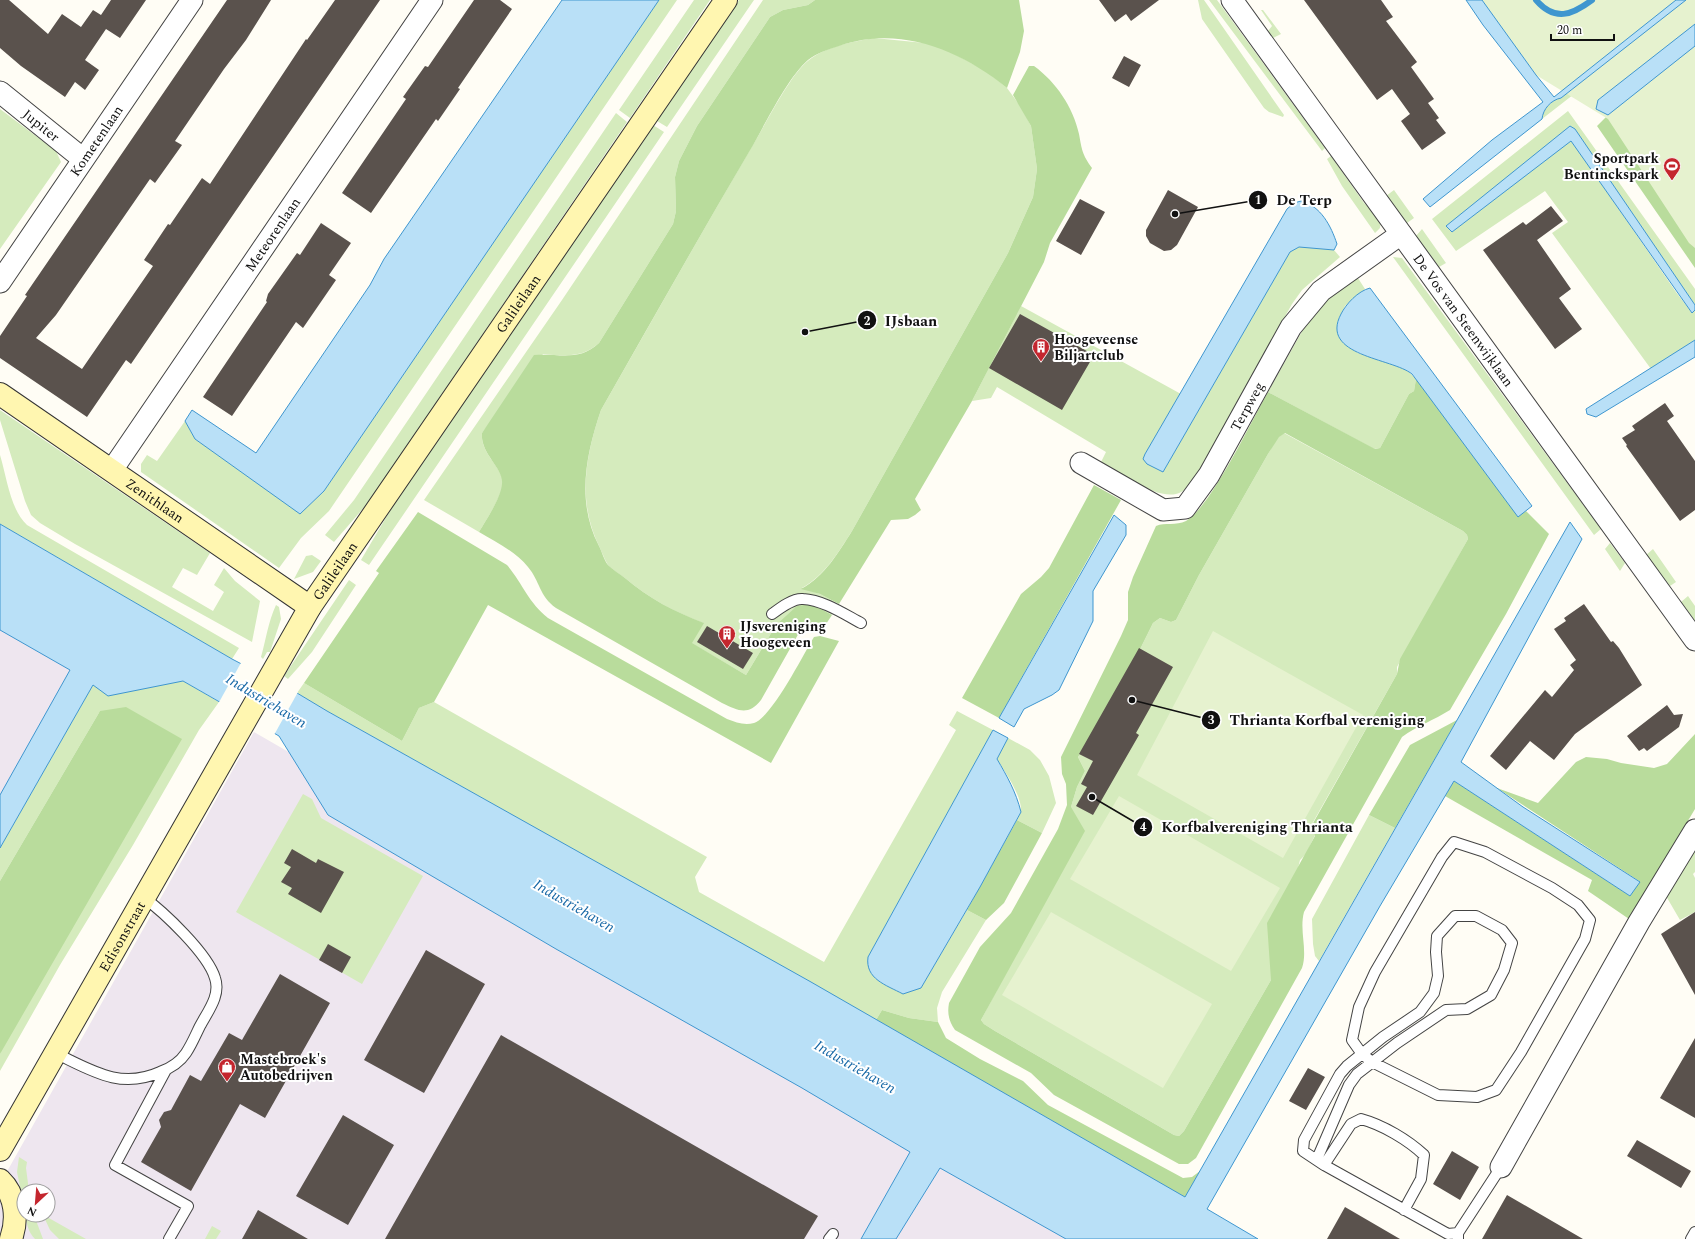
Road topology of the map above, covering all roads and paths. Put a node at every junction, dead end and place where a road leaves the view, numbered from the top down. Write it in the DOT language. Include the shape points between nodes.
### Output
graph roads {
  1 [pos="192,0"];
  2 [pos="432,0"];
  3 [pos="726,0"];
  4 [pos="1232,0"];
  5 [pos="0,92"];
  6 [pos="82,159"];
  7 [pos="1401,234"];
  8 [pos="0,282"];
  9 [pos="0,394"];
  10 [pos="1081,463"];
  11 [pos="112,470"];
  12 [pos="310,607"];
  13 [pos="772,614"];
  14 [pos="861,623"];
  15 [pos="1695,640"];
  16 [pos="1695,830"];
  17 [pos="143,897"];
  18 [pos="55,1052"];
  19 [pos="1362,1054"];
  20 [pos="1372,1062"];
  21 [pos="166,1070"];
  22 [pos="0,1150"];
  23 [pos="1321,1162"];
  24 [pos="1501,1167"];
  25 [pos="0,1180"];
  26 [pos="1404,1210"];
  27 [pos="1695,1232"];
  28 [pos="1458,1236"];
  29 [pos="11,1239"];
  30 [pos="169,1239"];
  31 [pos="1691,1239"];
  1 -- 6 [label="street, Kometenlaan"];
  2 -- 11 [label="street, Meteorenlaan"];
  3 -- 12 [label="main road, Galileilaan"];
  4 -- 7 [label="street, De Vos van Steenwijklaan"];
  5 -- 6 [label="street, Jupiter"];
  6 -- 8 [label="street, Kometenlaan"];
  7 -- 10 [label="street, Terpweg" via="1321,291 1291,327 1209,476 1185,508 1163,510"];
  7 -- 15 [label="street, De Vos van Steenwijklaan"];
  9 -- 11 [label="main road, Zenithlaan"];
  11 -- 12 [label="main road, Zenithlaan"];
  12 -- 17 [label="main road, Edisonstraat"];
  13 -- 14 [label="lane" via="787,604 802,599 824,604"];
  16 -- 24 [label="street"];
  17 -- 18 [label="main road, Edisonstraat"];
  17 -- 21 [label="lane" via="186,937 211,968 216,980 217,994 186,1053 173,1067"];
  18 -- 21 [label="lane" via="109,1077 136,1081"];
  18 -- 22 [label="main road, Edisonstraat"];
  19 -- 20 [label="lane"];
  19 -- 20 [label="lane" via="1420,1012 1434,993 1438,976 1437,936 1455,916 1476,916 1502,930 1512,943 1504,970 1491,994 1467,1009 1446,1010"];
  19 -- 20 [label="lane" via="1352,1040 1359,1007 1382,959 1442,857 1454,842 1485,852 1552,888 1578,905 1590,920 1585,939 1562,981 1496,1090 1477,1097 1438,1095"];
  19 -- 23 [label="lane" via="1340,1074 1304,1140 1302,1151"];
  20 -- 23 [label="lane" via="1349,1084"];
  21 -- 30 [label="lane" via="115,1165 188,1206"];
  23 -- 26 [label="lane"];
  23 -- 26 [label="lane" via="1351,1124 1361,1119 1375,1123 1417,1148 1424,1156 1421,1178"];
  24 -- 28 [label="lane"];
  25 -- 29 [label="main road" via="11,1196 16,1212 15,1229"];
  26 -- 28 [label="lane" via="1448,1234"];
  27 -- 31 [label="lane"];
}
